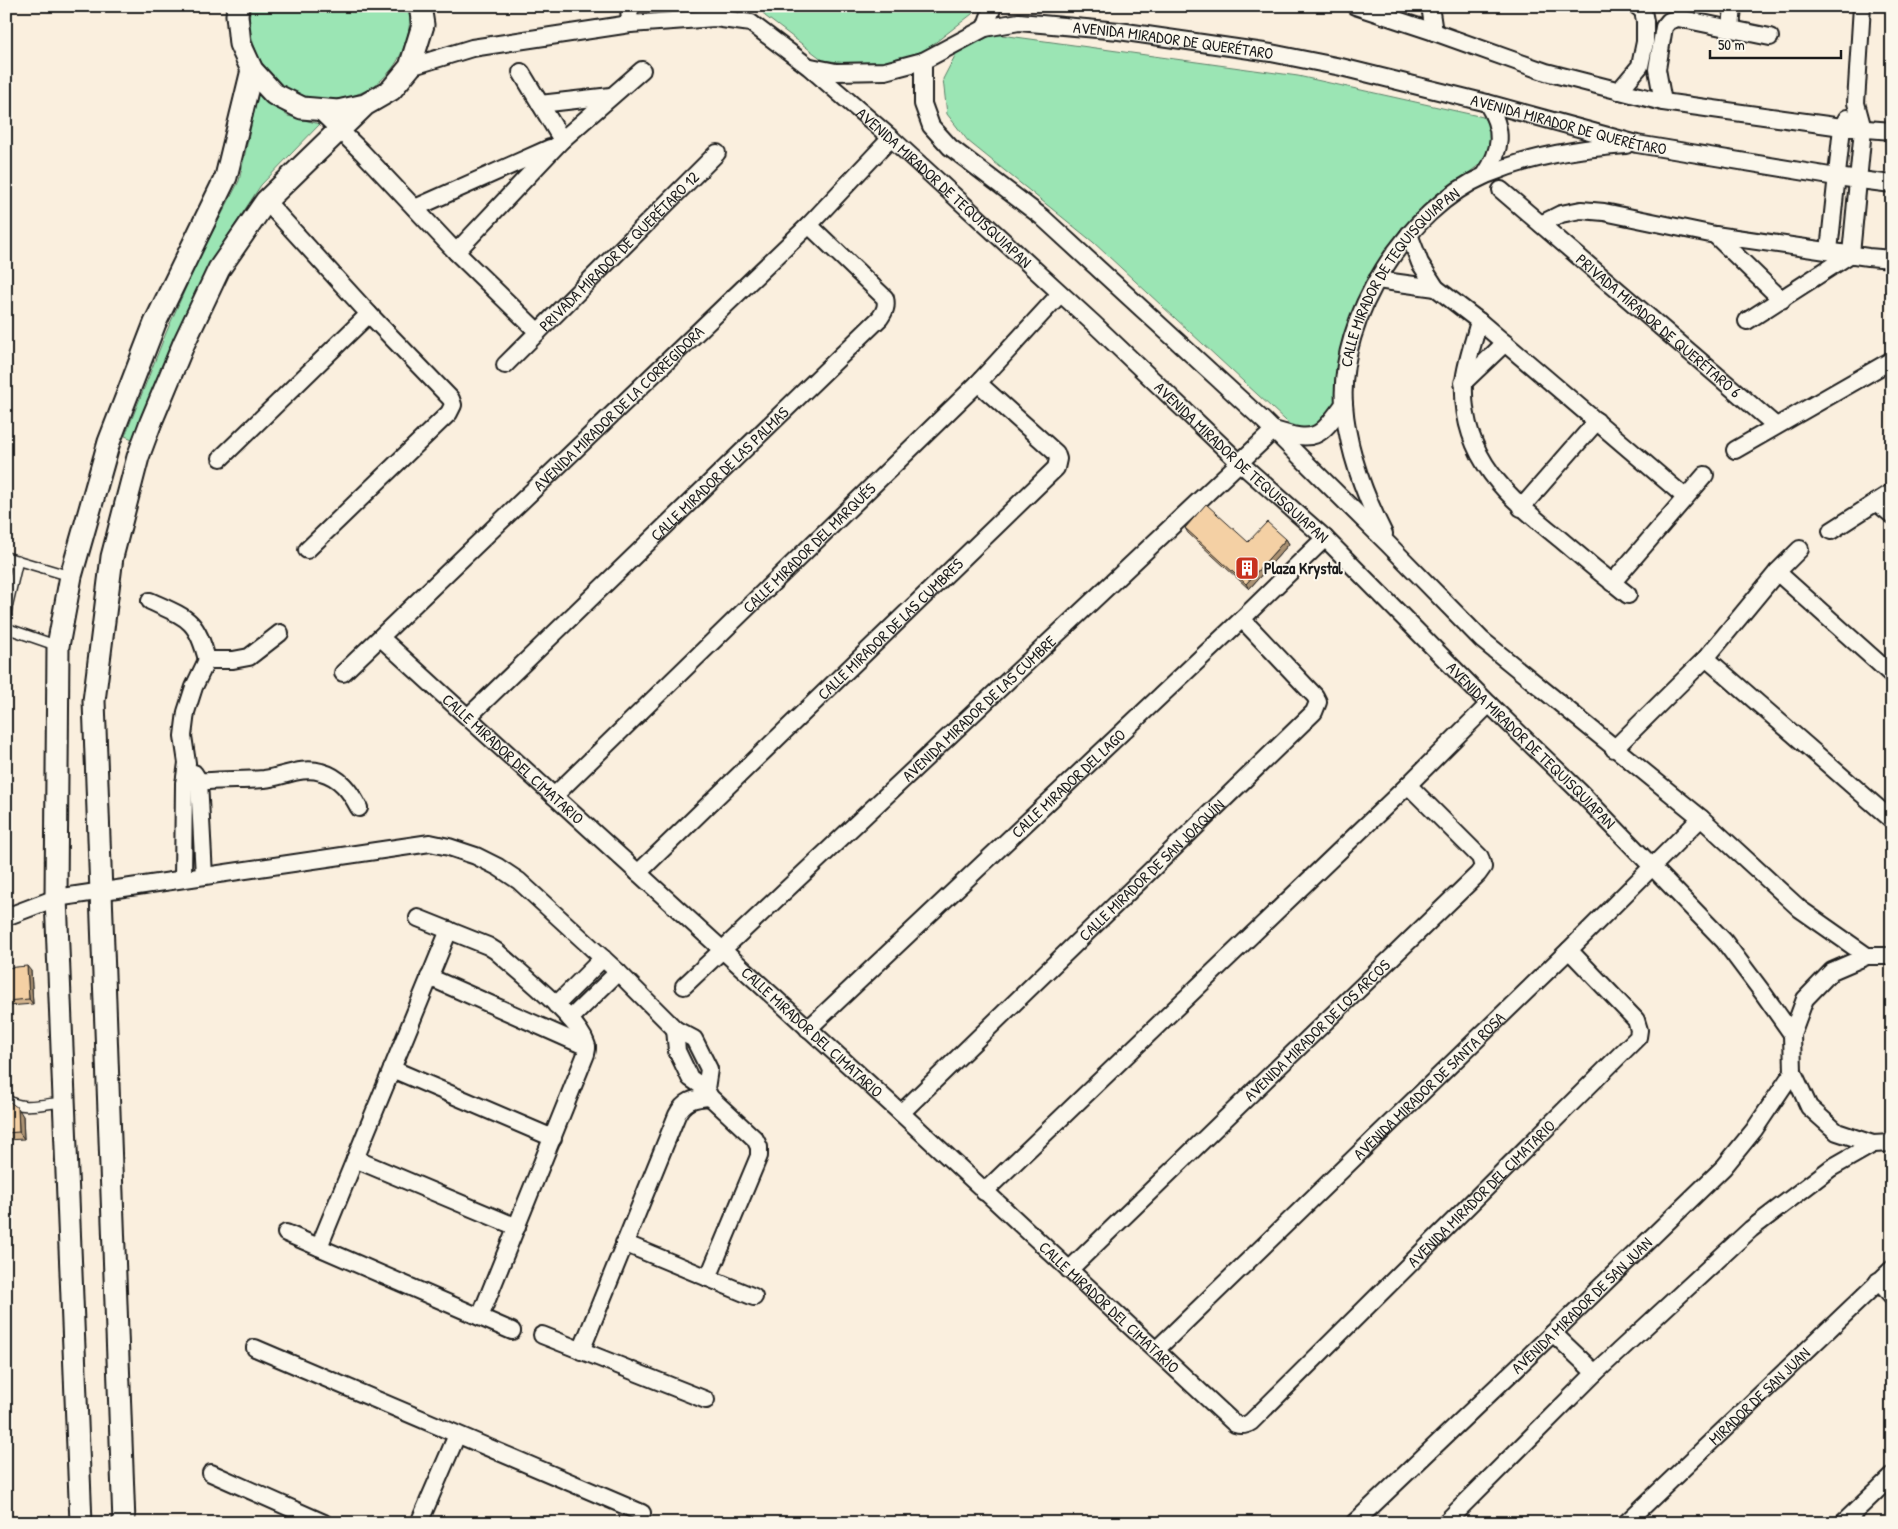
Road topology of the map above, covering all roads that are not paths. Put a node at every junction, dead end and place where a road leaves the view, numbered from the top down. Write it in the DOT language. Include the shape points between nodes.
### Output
graph roads {
  1 [pos="238,6"];
  2 [pos="420,6"];
  3 [pos="629,6"];
  4 [pos="748,6"];
  5 [pos="993,6"];
  6 [pos="1355,6"];
  7 [pos="1430,6"];
  8 [pos="1637,6"];
  9 [pos="1733,6"];
  10 [pos="1862,6"];
  11 [pos="1395,12"];
  12 [pos="751,23"];
  13 [pos="630,24"];
  14 [pos="985,28"];
  15 [pos="1731,29"];
  16 [pos="1434,32"];
  17 [pos="1770,37"];
  18 [pos="923,62"];
  19 [pos="1640,66"];
  20 [pos="410,67"];
  21 [pos="809,67"];
  22 [pos="1657,69"];
  23 [pos="252,70"];
  24 [pos="642,70"];
  25 [pos="521,72"];
  26 [pos="1619,91"];
  27 [pos="611,96"];
  28 [pos="1663,102"];
  29 [pos="1487,103"];
  30 [pos="1856,103"];
  31 [pos="540,104"];
  32 [pos="365,105"];
  33 [pos="319,110"];
  34 [pos="1842,127"];
  35 [pos="1864,129"];
  36 [pos="339,130"];
  37 [pos="1892,131"];
  38 [pos="891,138"];
  39 [pos="559,142"];
  40 [pos="1637,144"];
  41 [pos="717,153"];
  42 [pos="1485,176"];
  43 [pos="1836,177"];
  44 [pos="1859,180"];
  45 [pos="1892,184"];
  46 [pos="1501,190"];
  47 [pos="266,201"];
  48 [pos="415,208"];
  49 [pos="1541,224"];
  50 [pos="809,225"];
  51 [pos="1409,234"];
  52 [pos="1715,235"];
  53 [pos="1829,251"];
  54 [pos="456,252"];
  55 [pos="1851,254"];
  56 [pos="1892,259"];
  57 [pos="1377,280"];
  58 [pos="1436,288"];
  59 [pos="1060,294"];
  60 [pos="1782,300"];
  61 [pos="369,314"];
  62 [pos="1480,321"];
  63 [pos="1747,321"];
  64 [pos="538,332"];
  65 [pos="1505,343"];
  66 [pos="1892,360"];
  67 [pos="505,365"];
  68 [pos="978,383"];
  69 [pos="1464,383"];
  70 [pos="1344,404"];
  71 [pos="1597,421"];
  72 [pos="1776,426"];
  73 [pos="1274,430"];
  74 [pos="109,442"];
  75 [pos="1735,450"];
  76 [pos="138,457"];
  77 [pos="221,458"];
  78 [pos="1240,462"];
  79 [pos="1705,475"];
  80 [pos="1892,492"];
  81 [pos="1685,497"];
  82 [pos="1876,502"];
  83 [pos="1521,508"];
  84 [pos="1892,515"];
  85 [pos="1831,531"];
  86 [pos="1325,538"];
  87 [pos="1389,545"];
  88 [pos="1800,549"];
  89 [pos="307,550"];
  90 [pos="6,557"];
  91 [pos="18,560"];
  92 [pos="1777,572"];
  93 [pos="70,576"];
  94 [pos="1612,583"];
  95 [pos="1628,595"];
  96 [pos="150,601"];
  97 [pos="6,612"];
  98 [pos="1242,620"];
  99 [pos="6,628"];
  100 [pos="280,633"];
  101 [pos="381,638"];
  102 [pos="58,646"];
  103 [pos="1706,658"];
  104 [pos="207,660"];
  105 [pos="343,674"];
  106 [pos="1892,675"];
  107 [pos="1490,704"];
  108 [pos="468,717"];
  109 [pos="1614,749"];
  110 [pos="191,782"];
  111 [pos="1408,785"];
  112 [pos="554,796"];
  113 [pos="359,808"];
  114 [pos="1701,818"];
  115 [pos="1892,820"];
  116 [pos="1653,869"];
  117 [pos="638,873"];
  118 [pos="204,876"];
  119 [pos="183,879"];
  120 [pos="102,891"];
  121 [pos="56,898"];
  122 [pos="6,917"];
  123 [pos="418,918"];
  124 [pos="449,930"];
  125 [pos="722,950"];
  126 [pos="1569,950"];
  127 [pos="1867,956"];
  128 [pos="1892,956"];
  129 [pos="603,958"];
  130 [pos="618,972"];
  131 [pos="430,977"];
  132 [pos="684,986"];
  133 [pos="556,1005"];
  134 [pos="570,1019"];
  135 [pos="675,1029"];
  136 [pos="808,1029"];
  137 [pos="1792,1034"];
  138 [pos="587,1047"];
  139 [pos="392,1068"];
  140 [pos="1793,1072"];
  141 [pos="708,1093"];
  142 [pos="6,1098"];
  143 [pos="64,1102"];
  144 [pos="901,1113"];
  145 [pos="553,1138"];
  146 [pos="1892,1143"];
  147 [pos="1873,1144"];
  148 [pos="355,1159"];
  149 [pos="984,1192"];
  150 [pos="517,1227"];
  151 [pos="286,1233"];
  152 [pos="624,1243"];
  153 [pos="319,1247"];
  154 [pos="1892,1269"];
  155 [pos="1069,1270"];
  156 [pos="708,1278"];
  157 [pos="1878,1281"];
  158 [pos="1892,1296"];
  159 [pos="754,1297"];
  160 [pos="480,1316"];
  161 [pos="512,1331"];
  162 [pos="1553,1333"];
  163 [pos="542,1335"];
  164 [pos="255,1348"];
  165 [pos="581,1350"];
  166 [pos="1156,1350"];
  167 [pos="1595,1373"];
  168 [pos="706,1400"];
  169 [pos="1242,1426"];
  170 [pos="457,1435"];
  171 [pos="211,1473"];
  172 [pos="1892,1476"];
  173 [pos="642,1513"];
  174 [pos="82,1523"];
  175 [pos="124,1523"];
  176 [pos="324,1523"];
  177 [pos="419,1523"];
  178 [pos="1354,1523"];
  179 [pos="1445,1523"];
  180 [pos="1626,1523"];
  181 [pos="1843,1523"];
  1 -- 23 [label="street" via="240,44"];
  2 -- 20 [label="street" via="424,25"];
  3 -- 13 [label="street"];
  4 -- 12 [label="street"];
  5 -- 14 [label="street"];
  6 -- 11 [label="street"];
  7 -- 16 [label="street"];
  8 -- 19 [label="street" via="1643,11 1646,21"];
  9 -- 15 [label="street"];
  10 -- 30 [label="street"];
  11 -- 16 [label="street"];
  12 -- 13 [label="street, AVENIDA MIRADOR DE QUERÉTARO" via="715,18"];
  12 -- 21 [label="street, AVENIDA MIRADOR DE QUERÉTARO"];
  13 -- 20 [label="street, AVENIDA MIRADOR DE QUERÉTARO" via="472,48"];
  14 -- 18 [label="street, AVENIDA MIRADOR DE QUERÉTARO"];
  14 -- 29 [label="street, AVENIDA MIRADOR DE QUERÉTARO" via="1019,22 1203,42 1341,67"];
  15 -- 17 [label="street"];
  15 -- 22 [label="street" via="1678,18 1669,21 1664,28"];
  16 -- 26 [label="street" via="1546,72"];
  18 -- 21 [label="street, AVENIDA MIRADOR DE QUERÉTARO" via="885,71 836,72"];
  18 -- 73 [label="street" via="923,104 932,126 950,147 1042,217"];
  19 -- 22 [label="street"];
  19 -- 26 [label="street"];
  20 -- 32 [label="street" via="391,90"];
  21 -- 38 [label="street, AVENIDA MIRADOR DE TEQUISQUIAPAN"];
  22 -- 28 [label="street"];
  23 -- 33 [label="street" via="274,94 302,108"];
  23 -- 74 [label="street" via="226,177 155,323"];
  24 -- 27 [label="street"];
  25 -- 31 [label="street"];
  26 -- 28 [label="street"];
  27 -- 31 [label="street"];
  27 -- 39 [label="street"];
  28 -- 34 [label="street"];
  29 -- 40 [label="street, AVENIDA MIRADOR DE QUERÉTARO"];
  29 -- 42 [label="street" via="1495,116 1499,148"];
  30 -- 34 [label="street"];
  30 -- 35 [label="street"];
  31 -- 39 [label="street"];
  32 -- 33 [label="street" via="338,111"];
  32 -- 36 [label="street"];
  33 -- 36 [label="street, PRIVADA MIRADOR DE QUERÉTARO 12"];
  34 -- 35 [label="street"];
  34 -- 43 [label="street"];
  35 -- 37 [label="street"];
  35 -- 44 [label="street"];
  36 -- 47 [label="street"];
  36 -- 48 [label="street, PRIVADA MIRADOR DE QUERÉTARO 12"];
  38 -- 50 [label="street, AVENIDA MIRADOR DE LA CORREGIDORA"];
  38 -- 59 [label="street, AVENIDA MIRADOR DE TEQUISQUIAPAN"];
  39 -- 48 [label="street"];
  39 -- 54 [label="street"];
  40 -- 42 [label="street, CALLE MIRADOR DE TEQUISQUIAPAN" via="1544,157"];
  40 -- 43 [label="street, AVENIDA MIRADOR DE QUERÉTARO"];
  41 -- 64 [label="street, PRIVADA MIRADOR DE QUERÉTARO 12"];
  42 -- 51 [label="street, CALLE MIRADOR DE TEQUISQUIAPAN" via="1432,211"];
  43 -- 44 [label="street, AVENIDA MIRADOR DE QUERÉTARO"];
  43 -- 53 [label="street"];
  44 -- 45 [label="street, AVENIDA MIRADOR DE QUERÉTARO"];
  44 -- 55 [label="street"];
  46 -- 49 [label="street, PRIVADA MIRADOR DE QUERÉTARO 6"];
  47 -- 61 [label="street"];
  47 -- 76 [label="street" via="219,269"];
  48 -- 54 [label="street, PRIVADA MIRADOR DE QUERÉTARO 12"];
  49 -- 52 [label="street" via="1560,214 1581,210"];
  49 -- 72 [label="street, PRIVADA MIRADOR DE QUERÉTARO 6"];
  50 -- 101 [label="street, AVENIDA MIRADOR DE LA CORREGIDORA"];
  50 -- 108 [label="street, CALLE MIRADOR DE LAS PALMAS" via="885,298 885,312"];
  51 -- 57 [label="street, CALLE MIRADOR DE TEQUISQUIAPAN"];
  51 -- 58 [label="street" via="1420,263"];
  52 -- 53 [label="street"];
  52 -- 60 [label="street"];
  53 -- 55 [label="street"];
  54 -- 64 [label="street, PRIVADA MIRADOR DE QUERÉTARO 12"];
  55 -- 56 [label="street"];
  55 -- 60 [label="street"];
  57 -- 58 [label="street"];
  57 -- 70 [label="street, CALLE MIRADOR DE TEQUISQUIAPAN" via="1353,340 1346,371"];
  58 -- 62 [label="street"];
  59 -- 68 [label="street, CALLE MIRADOR DEL MARQUÉS"];
  59 -- 78 [label="street, AVENIDA MIRADOR DE TEQUISQUIAPAN"];
  60 -- 63 [label="street"];
  61 -- 77 [label="street"];
  61 -- 89 [label="street" via="451,399 453,406"];
  62 -- 65 [label="street"];
  62 -- 69 [label="street"];
  64 -- 67 [label="street"];
  65 -- 69 [label="street"];
  65 -- 71 [label="street"];
  66 -- 72 [label="street"];
  68 -- 112 [label="street, CALLE MIRADOR DEL MARQUÉS"];
  68 -- 117 [label="street, CALLE MIRADOR DE LAS CUMBRES" via="1056,453 1056,468"];
  69 -- 83 [label="street" via="1468,424 1478,452 1493,478"];
  70 -- 73 [label="street" via="1329,425 1311,437 1302,438"];
  70 -- 87 [label="street, CALLE MIRADOR DE TEQUISQUIAPAN" via="1360,476"];
  71 -- 81 [label="street"];
  71 -- 83 [label="street"];
  72 -- 75 [label="street"];
  73 -- 78 [label="street, AVENIDA MIRADOR DE LAS CUMBRE"];
  73 -- 87 [label="street"];
  74 -- 76 [label="street"];
  74 -- 93 [label="street"];
  76 -- 120 [label="street" via="112,557 94,701"];
  78 -- 86 [label="street, AVENIDA MIRADOR DE TEQUISQUIAPAN"];
  78 -- 125 [label="street, AVENIDA MIRADOR DE LAS CUMBRE"];
  79 -- 81 [label="street"];
  80 -- 82 [label="street"];
  81 -- 94 [label="street"];
  82 -- 84 [label="street"];
  82 -- 85 [label="street"];
  83 -- 94 [label="street"];
  86 -- 98 [label="street, CALLE MIRADOR DEL LAGO"];
  86 -- 107 [label="street, AVENIDA MIRADOR DE TEQUISQUIAPAN"];
  87 -- 109 [label="street" via="1482,640"];
  88 -- 92 [label="street"];
  90 -- 91 [label="lane"];
  91 -- 93 [label="lane"];
  91 -- 97 [label="lane"];
  92 -- 103 [label="street"];
  92 -- 106 [label="street"];
  93 -- 102 [label="street"];
  94 -- 95 [label="street"];
  96 -- 104 [label="street" via="189,621 202,640"];
  98 -- 136 [label="street, CALLE MIRADOR DEL LAGO"];
  98 -- 144 [label="street, CALLE MIRADOR DE SAN JOAQUÍN" via="1314,696 1318,702 1314,712"];
  99 -- 102 [label="lane"];
  100 -- 104 [label="street" via="249,658"];
  101 -- 105 [label="street, AVENIDA MIRADOR DE LA CORREGIDORA"];
  101 -- 108 [label="street, CALLE MIRADOR DEL CIMATARIO"];
  102 -- 121 [label="street"];
  103 -- 109 [label="street"];
  103 -- 115 [label="street"];
  104 -- 110 [label="street" via="186,712 183,736"];
  107 -- 111 [label="street"];
  107 -- 116 [label="street, AVENIDA MIRADOR DE TEQUISQUIAPAN" via="1582,793"];
  108 -- 112 [label="street, CALLE MIRADOR DEL CIMATARIO"];
  109 -- 114 [label="street"];
  110 -- 113 [label="street" via="262,779 311,769 337,780 350,791"];
  110 -- 118 [label="street"];
  110 -- 119 [label="street"];
  111 -- 149 [label="street"];
  111 -- 155 [label="street, AVENIDA MIRADOR DE LOS ARCOS" via="1480,857 1483,866 1478,874"];
  112 -- 117 [label="street, CALLE MIRADOR DEL CIMATARIO"];
  114 -- 116 [label="street, AVENIDA MIRADOR DE SANTA ROSA"];
  114 -- 127 [label="street" via="1800,909"];
  116 -- 126 [label="street, AVENIDA MIRADOR DE SANTA ROSA"];
  116 -- 137 [label="street, AVENIDA MIRADOR DE TEQUISQUIAPAN" via="1724,940"];
  117 -- 125 [label="street, CALLE MIRADOR DEL CIMATARIO"];
  118 -- 119 [label="street"];
  118 -- 129 [label="street" via="430,843 476,856 498,867 519,881"];
  119 -- 120 [label="street"];
  120 -- 121 [label="street"];
  120 -- 175 [label="street"];
  121 -- 122 [label="street"];
  121 -- 143 [label="street"];
  123 -- 124 [label="street"];
  124 -- 131 [label="street"];
  124 -- 133 [label="street" via="496,951"];
  125 -- 132 [label="street, AVENIDA MIRADOR DE LAS CUMBRE"];
  125 -- 136 [label="street, CALLE MIRADOR DEL CIMATARIO"];
  126 -- 166 [label="street, AVENIDA MIRADOR DE SANTA ROSA"];
  126 -- 169 [label="street, AVENIDA MIRADOR DEL CIMATARIO" via="1636,1020 1638,1037 1251,1422"];
  127 -- 128 [label="street"];
  127 -- 137 [label="street" via="1832,971 1805,998"];
  129 -- 130 [label="street"];
  129 -- 133 [label="street"];
  130 -- 134 [label="street"];
  130 -- 135 [label="street"];
  131 -- 138 [label="street"];
  131 -- 139 [label="street"];
  133 -- 134 [label="street"];
  134 -- 138 [label="street"];
  135 -- 141 [label="street" via="677,1051 690,1078"];
  135 -- 141 [label="street" via="694,1040 703,1056 709,1069"];
  136 -- 144 [label="street, CALLE MIRADOR DEL CIMATARIO"];
  137 -- 140 [label="street"];
  138 -- 145 [label="street"];
  139 -- 145 [label="street"];
  139 -- 148 [label="street"];
  140 -- 147 [label="street" via="1809,1107 1823,1120 1837,1132"];
  140 -- 162 [label="street, AVENIDA MIRADOR DE SAN JUAN" via="1754,1130 1724,1167"];
  141 -- 152 [label="street" via="682,1105"];
  141 -- 156 [label="street" via="755,1139 759,1156"];
  142 -- 143 [label="lane" via="10,1103 23,1106"];
  143 -- 174 [label="street"];
  144 -- 149 [label="street, CALLE MIRADOR DEL CIMATARIO"];
  145 -- 150 [label="street"];
  146 -- 147 [label="street"];
  147 -- 167 [label="street" via="1831,1168 1751,1229"];
  148 -- 150 [label="street"];
  148 -- 153 [label="street"];
  149 -- 155 [label="street, CALLE MIRADOR DEL CIMATARIO"];
  150 -- 160 [label="street"];
  151 -- 153 [label="street"];
  152 -- 156 [label="street"];
  152 -- 165 [label="street"];
  153 -- 160 [label="street"];
  154 -- 157 [label="street, MIRADOR DE SAN JUAN"];
  155 -- 166 [label="street, CALLE MIRADOR DEL CIMATARIO"];
  156 -- 159 [label="street"];
  157 -- 158 [label="street"];
  157 -- 180 [label="street, MIRADOR DE SAN JUAN"];
  160 -- 161 [label="street"];
  162 -- 167 [label="street"];
  162 -- 178 [label="street, AVENIDA MIRADOR DE SAN JUAN"];
  163 -- 165 [label="street"];
  164 -- 170 [label="street"];
  165 -- 168 [label="street"];
  166 -- 169 [label="street, CALLE MIRADOR DEL CIMATARIO" via="1234,1424"];
  167 -- 179 [label="street"];
  170 -- 173 [label="street"];
  170 -- 177 [label="street"];
  171 -- 176 [label="street"];
  172 -- 181 [label="street"];
}
